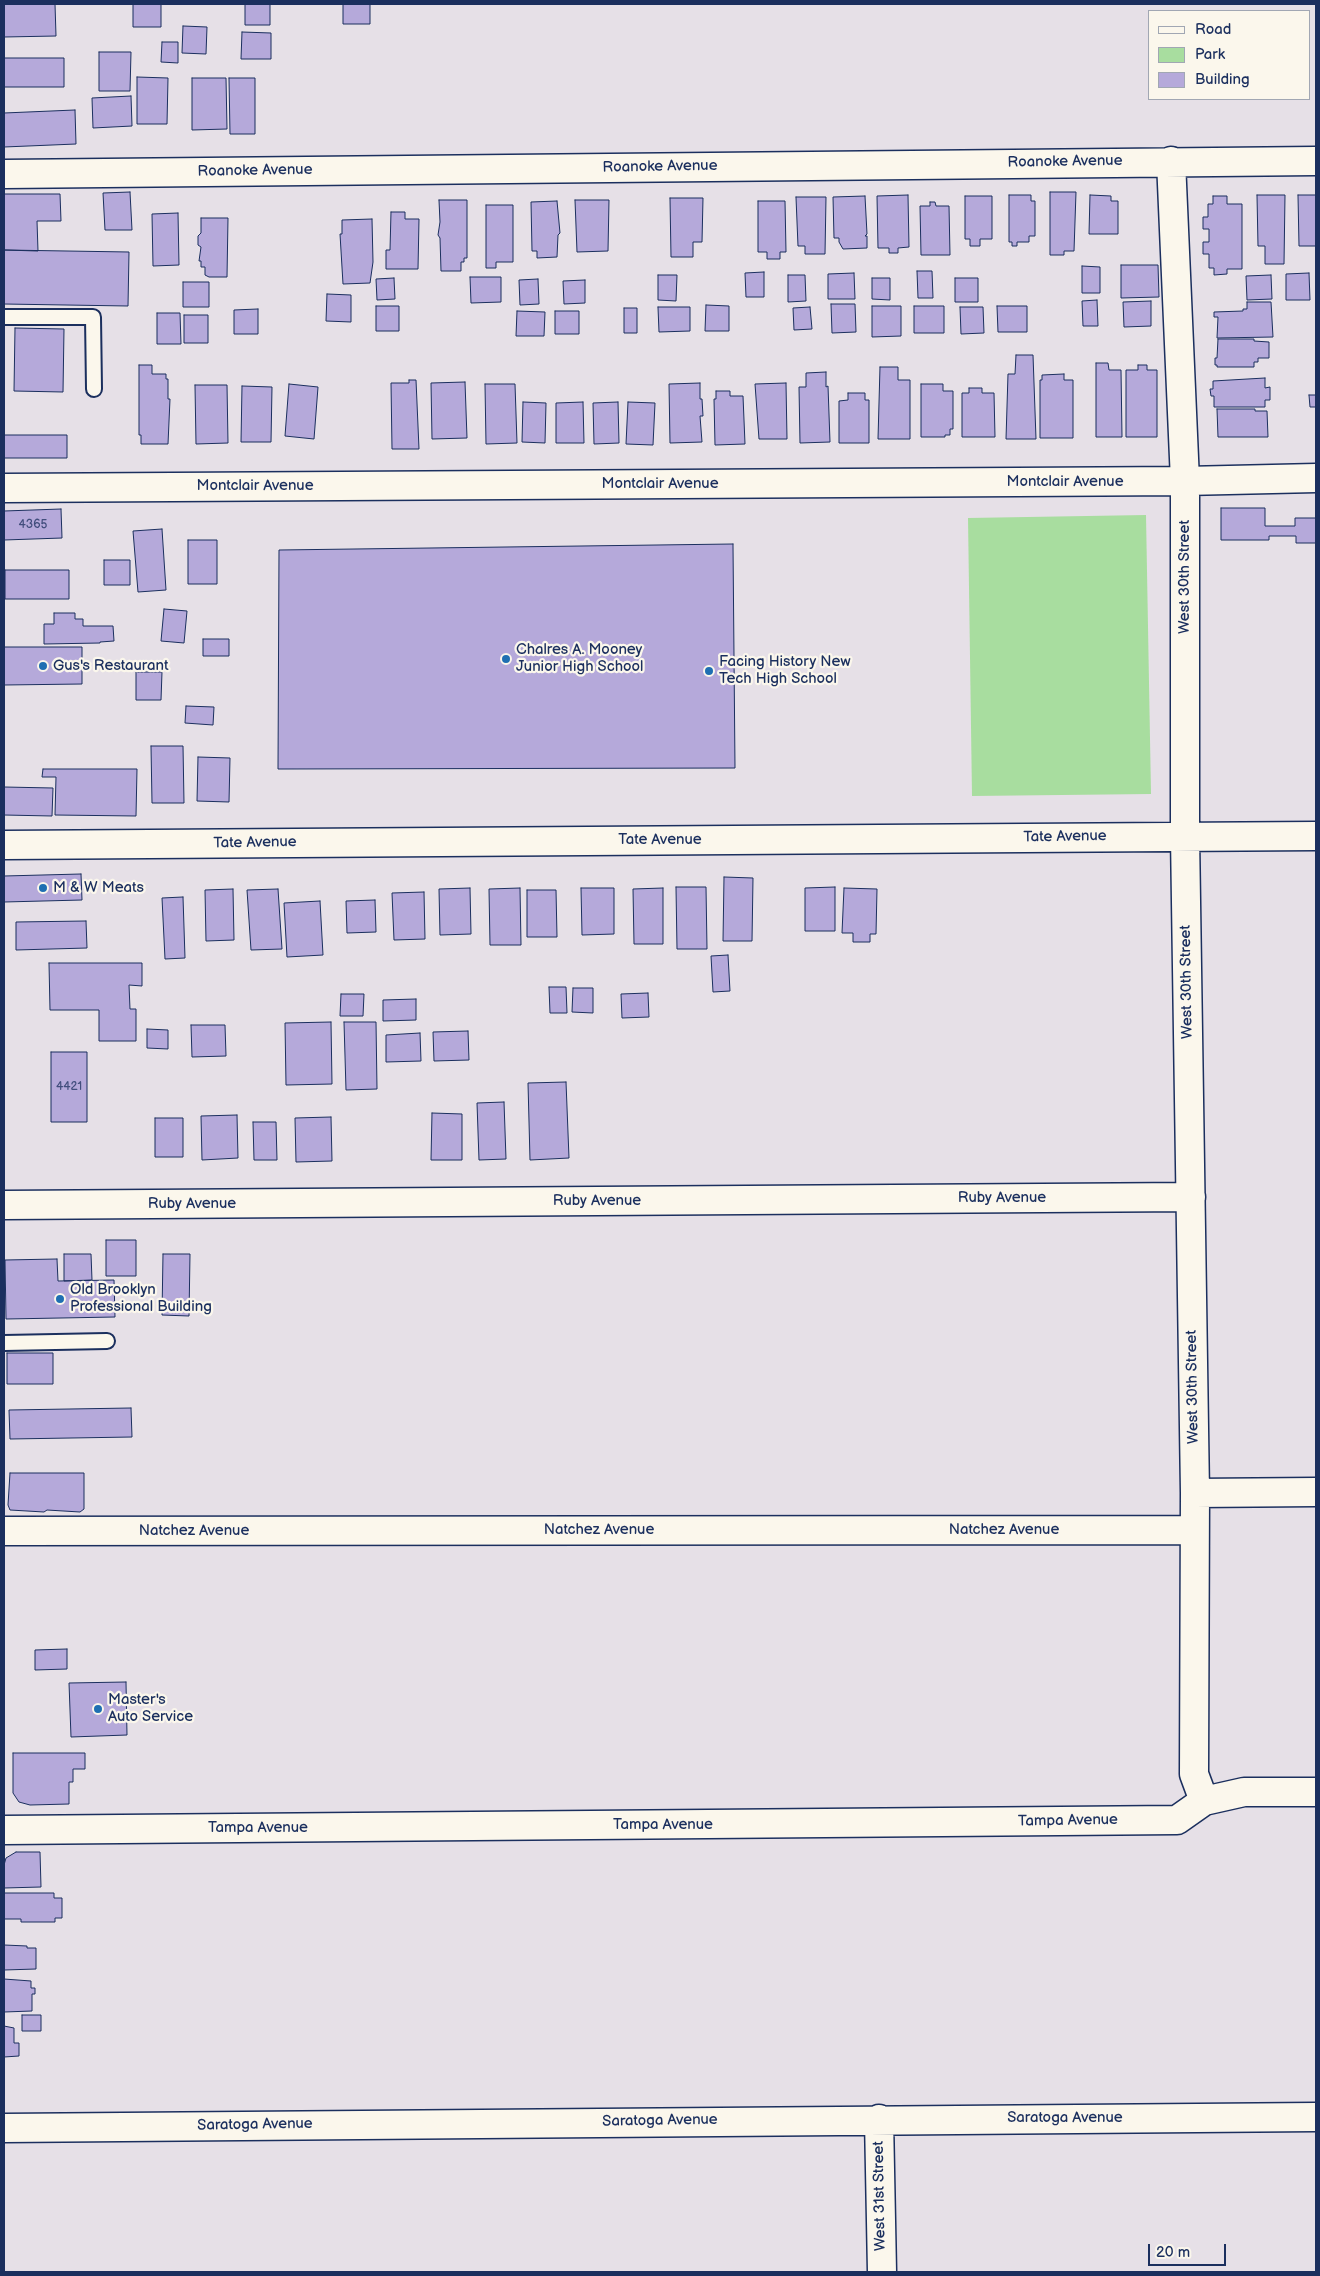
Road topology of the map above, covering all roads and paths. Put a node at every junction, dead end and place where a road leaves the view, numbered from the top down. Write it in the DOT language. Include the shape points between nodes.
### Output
graph roads {
  1 [pos="1171,161"];
  2 [pos="1316,161"];
  3 [pos="4,174"];
  4 [pos="4,316"];
  5 [pos="94,389"];
  6 [pos="1316,478"];
  7 [pos="1185,481"];
  8 [pos="4,488"];
  9 [pos="1185,836"];
  10 [pos="1316,836"];
  11 [pos="4,845"];
  12 [pos="1191,1197"];
  13 [pos="4,1205"];
  14 [pos="107,1341"];
  15 [pos="4,1343"];
  16 [pos="1316,1492"];
  17 [pos="1195,1493"];
  18 [pos="1194,1530"];
  19 [pos="4,1531"];
  20 [pos="1316,1792"];
  21 [pos="1204,1801"];
  22 [pos="4,1830"];
  23 [pos="1316,2117"];
  24 [pos="879,2119"];
  25 [pos="4,2128"];
  26 [pos="882,2272"];
  1 -- 2 [label="street, Roanoke Avenue"];
  1 -- 3 [label="street, Roanoke Avenue"];
  1 -- 7 [label="street, West 30th Street"];
  4 -- 5 [label="lane" via="93,317"];
  6 -- 7 [label="street, Montclair Avenue"];
  7 -- 8 [label="street, Montclair Avenue"];
  7 -- 9 [label="street, West 30th Street"];
  9 -- 10 [label="street, Tate Avenue"];
  9 -- 11 [label="street, Tate Avenue"];
  9 -- 12 [label="street, West 30th Street"];
  12 -- 13 [label="street, Ruby Avenue"];
  12 -- 17 [label="street, West 30th Street"];
  14 -- 15 [label="lane"];
  16 -- 17 [label="street"];
  17 -- 18 [label="street, West 30th Street"];
  18 -- 19 [label="street, Natchez Avenue"];
  18 -- 21 [label="street, West 30th Street" via="1194,1774"];
  20 -- 21 [label="street, Tampa Avenue" via="1244,1792"];
  21 -- 22 [label="street, Tampa Avenue" via="1177,1820"];
  23 -- 24 [label="street, Saratoga Avenue"];
  24 -- 25 [label="street, Saratoga Avenue"];
  24 -- 26 [label="street, West 31st Street"];
}
